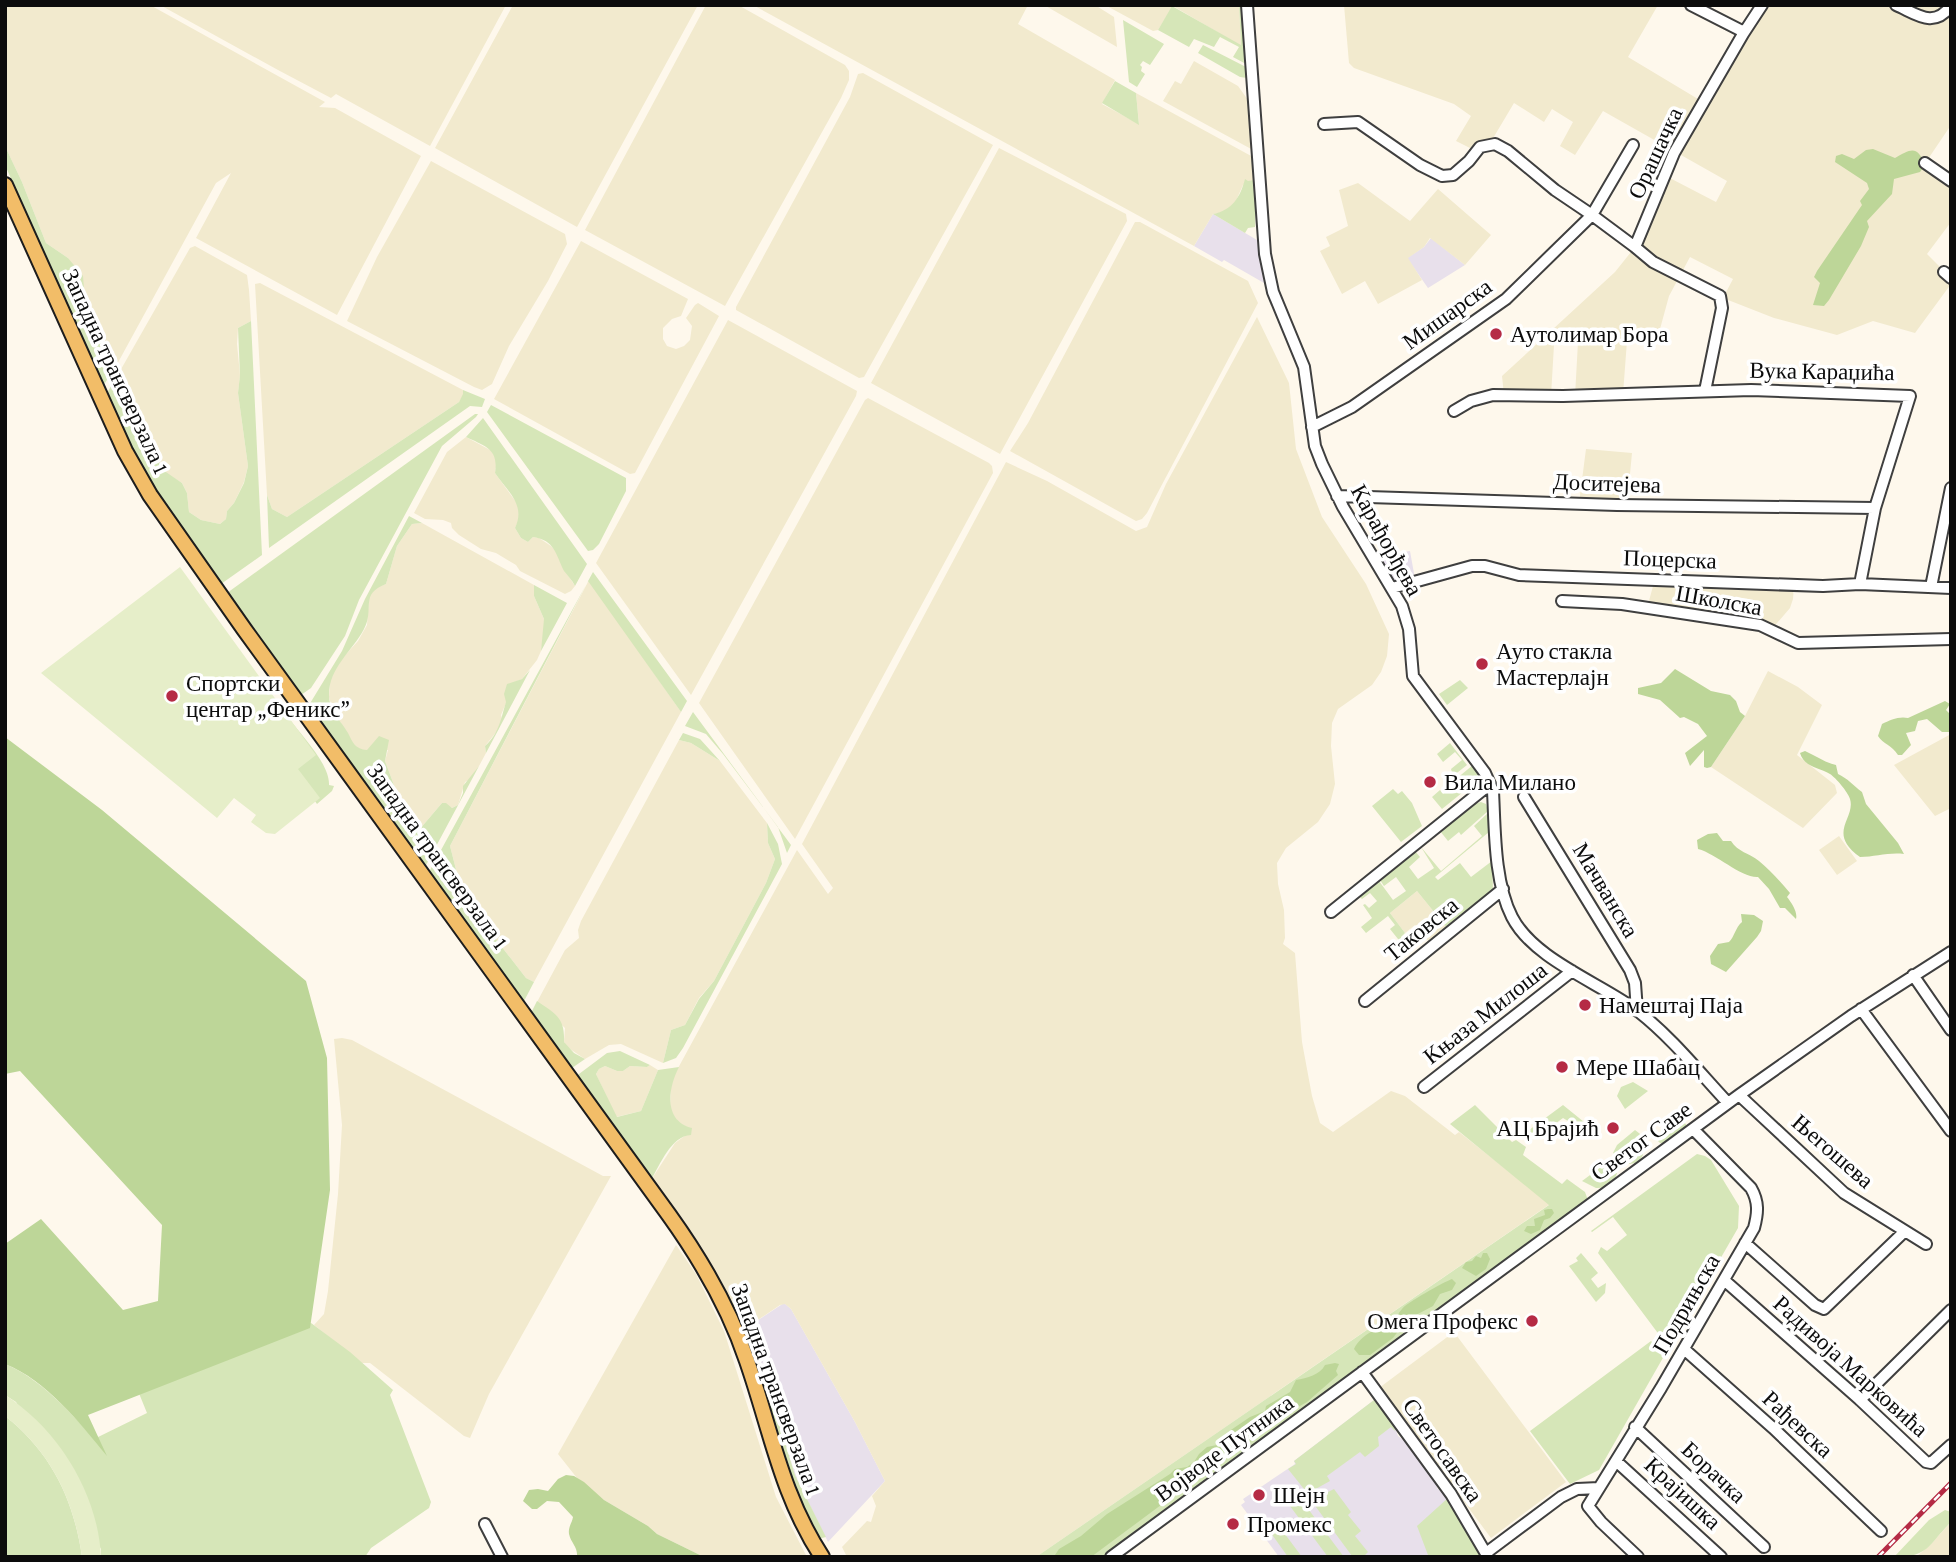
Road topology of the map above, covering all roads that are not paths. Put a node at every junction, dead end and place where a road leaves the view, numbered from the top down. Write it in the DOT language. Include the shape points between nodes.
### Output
graph roads {
  1 [pos="1247,5"];
  2 [pos="1691,5"];
  3 [pos="1762,5"];
  4 [pos="1896,5"];
  5 [pos="1951,6"];
  6 [pos="1744,32"];
  7 [pos="1324,124"];
  8 [pos="1633,145"];
  9 [pos="1925,163"];
  10 [pos="1951,181"];
  11 [pos="5,185"];
  12 [pos="1592,215"];
  13 [pos="1635,247"];
  14 [pos="1705,391"];
  15 [pos="1454,411"];
  16 [pos="1312,427"];
  17 [pos="1951,488"];
  18 [pos="1337,496"];
  19 [pos="1875,508"];
  20 [pos="1860,584"];
  21 [pos="1931,587"];
  22 [pos="1392,588"];
  23 [pos="1951,588"];
  24 [pos="1562,601"];
  25 [pos="1951,639"];
  26 [pos="1490,784"];
  27 [pos="1524,797"];
  28 [pos="1503,889"];
  29 [pos="1331,912"];
  30 [pos="1951,952"];
  31 [pos="1572,971"];
  32 [pos="1913,975"];
  33 [pos="1364,1001"];
  34 [pos="1861,1009"];
  35 [pos="1637,1010"];
  36 [pos="1951,1030"];
  37 [pos="1424,1087"];
  38 [pos="1739,1095"];
  39 [pos="1728,1103"];
  40 [pos="1693,1129"];
  41 [pos="1951,1131"];
  42 [pos="1905,1231"];
  43 [pos="1745,1243"];
  44 [pos="1926,1244"];
  45 [pos="1724,1280"];
  46 [pos="1951,1310"];
  47 [pos="1684,1349"];
  48 [pos="1362,1372"];
  49 [pos="1860,1400"];
  50 [pos="1635,1427"];
  51 [pos="1951,1445"];
  52 [pos="1616,1461"];
  53 [pos="1599,1488"];
  54 [pos="485,1524"];
  55 [pos="1881,1531"];
  56 [pos="1764,1547"];
  57 [pos="1487,1555"];
  58 [pos="502,1557"];
  59 [pos="821,1557"];
  60 [pos="1111,1557"];
  61 [pos="1638,1557"];
  62 [pos="1721,1557"];
  1 -- 16 [label="street, Карађорђева" via="1265,254 1273,292 1304,367"];
  2 -- 6 [label="street"];
  3 -- 6 [label="street, Орашачка"];
  4 -- 5 [label="street" via="1936,19"];
  6 -- 13 [label="street, Орашачка" via="1674,153"];
  7 -- 12 [label="street" via="1358,122 1442,176 1453,175 1480,147 1494,144"];
  8 -- 12 [label="street, Мишарска"];
  9 -- 10 [label="street"];
  11 -- 59 [label="main road, Западна трансверзала 1" via="125,451 150,495 711,1278 748,1362 784,1484"];
  12 -- 13 [label="street"];
  12 -- 16 [label="street, Мишарска" via="1506,299 1352,407"];
  13 -- 14 [label="street" via="1653,262 1720,296 1722,308"];
  14 -- 15 [label="street, Вука Караџића" via="1493,395"];
  14 -- 19 [label="street, Вука Караџића" via="1910,396"];
  16 -- 18 [label="street, Карађорђева" via="1315,446"];
  17 -- 21 [label="street"];
  18 -- 19 [label="street, Доситејева"];
  18 -- 22 [label="street, Карађорђева"];
  19 -- 20 [label="street, Вука Караџића"];
  20 -- 21 [label="street, Поцерска"];
  20 -- 22 [label="street, Поцерска" via="1519,575 1472,566"];
  21 -- 23 [label="street, Поцерска"];
  22 -- 26 [label="street, Карађорђева" via="1409,628 1413,676"];
  24 -- 25 [label="street, Школска" via="1622,604 1760,625 1798,643"];
  26 -- 28 [label="street, Карађорђева"];
  26 -- 29 [label="street"];
  27 -- 35 [label="street, Мачванска" via="1630,970"];
  28 -- 31 [label="street, Карађорђева" via="1520,929"];
  28 -- 33 [label="street, Таковска"];
  30 -- 32 [label="street, Светог Саве"];
  31 -- 35 [label="street, Карађорђева"];
  31 -- 37 [label="street, Књаза Милоша"];
  32 -- 34 [label="street, Светог Саве"];
  32 -- 36 [label="street"];
  34 -- 38 [label="street, Светог Саве"];
  34 -- 41 [label="street"];
  35 -- 39 [label="street, Карађорђева"];
  38 -- 39 [label="street, Светог Саве"];
  38 -- 42 [label="street, Његошева" via="1844,1193"];
  39 -- 40 [label="street, Светог Саве"];
  40 -- 43 [label="street, Подрињска" via="1756,1197 1758,1212"];
  40 -- 48 [label="street, Светог Саве"];
  42 -- 43 [label="street" via="1824,1309"];
  42 -- 44 [label="street, Његошева"];
  43 -- 45 [label="street, Подрињска"];
  45 -- 47 [label="street, Подрињска"];
  45 -- 49 [label="street, Радивоја Марковића"];
  46 -- 49 [label="street"];
  47 -- 50 [label="street, Подрињска"];
  47 -- 55 [label="street, Рађевска"];
  48 -- 57 [label="street, Светосавска" via="1451,1494"];
  48 -- 60 [label="street, Војводе Путника"];
  49 -- 51 [label="street, Радивоја Марковића" via="1926,1462 1931,1463"];
  50 -- 52 [label="street, Подрињска"];
  50 -- 56 [label="street, Борачка"];
  52 -- 53 [label="street, Подрињска"];
  52 -- 62 [label="street, Крајишка"];
  53 -- 57 [label="street, Светосавска" via="1567,1493"];
  53 -- 61 [label="street, Подрињска" via="1588,1506"];
  54 -- 58 [label="street"];
}
